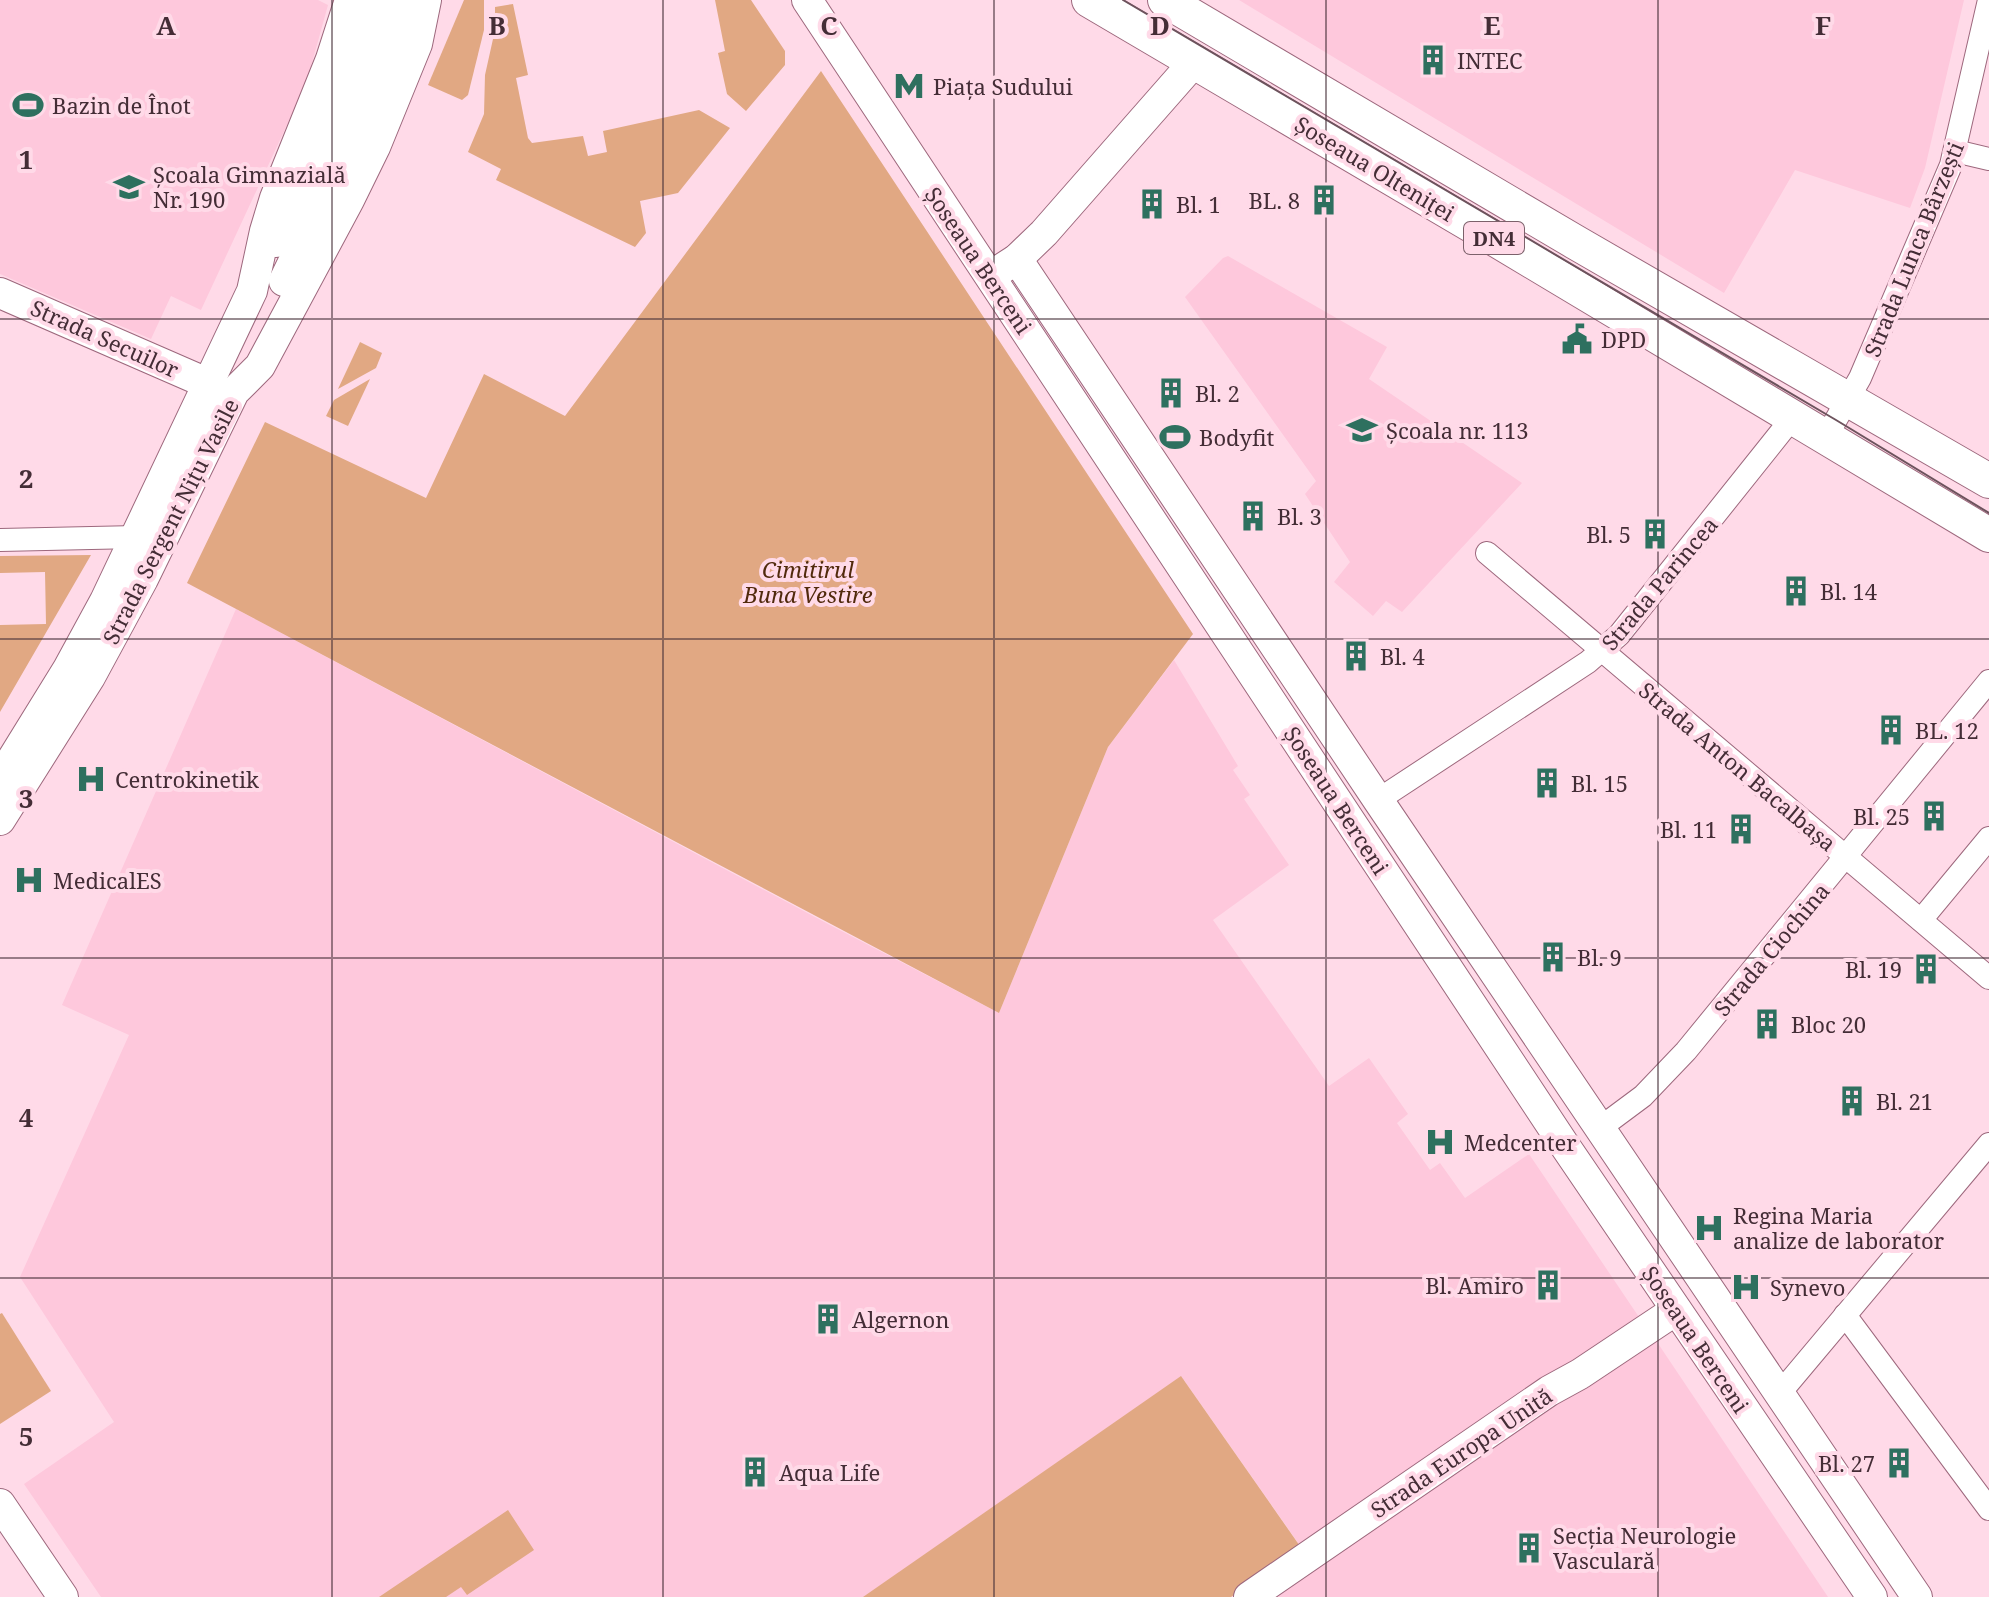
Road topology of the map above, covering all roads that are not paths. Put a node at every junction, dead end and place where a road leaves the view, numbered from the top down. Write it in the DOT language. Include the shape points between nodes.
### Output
graph roads {
  1 [pos="350,0"];
  2 [pos="375,0"];
  3 [pos="399,0"];
  4 [pos="426,0"];
  5 [pos="438,0"];
  6 [pos="807,0"];
  7 [pos="1089,0"];
  8 [pos="1165,0"];
  9 [pos="1989,0"];
  10 [pos="1214,30"];
  11 [pos="417,44"];
  12 [pos="1195,61"];
  13 [pos="1955,151"];
  14 [pos="1989,159"];
  15 [pos="1017,259"];
  16 [pos="991,276"];
  17 [pos="252,291"];
  18 [pos="0,293"];
  19 [pos="222,388"];
  20 [pos="1848,400"];
  21 [pos="1793,417"];
  22 [pos="1826,437"];
  23 [pos="1989,481"];
  24 [pos="1989,535"];
  25 [pos="137,537"];
  26 [pos="0,540"];
  27 [pos="1487,553"];
  28 [pos="1602,651"];
  29 [pos="1989,681"];
  30 [pos="0,779"];
  31 [pos="1378,800"];
  32 [pos="0,820"];
  33 [pos="1989,838"];
  34 [pos="1847,858"];
  35 [pos="1921,920"];
  36 [pos="1490,967"];
  37 [pos="1989,978"];
  38 [pos="1460,987"];
  39 [pos="1600,1128"];
  40 [pos="1989,1144"];
  41 [pos="1676,1310"];
  42 [pos="1845,1315"];
  43 [pos="1780,1393"];
  44 [pos="0,1504"];
  45 [pos="1989,1509"];
  46 [pos="63,1597"];
  47 [pos="1249,1597"];
  48 [pos="1872,1597"];
  49 [pos="1917,1597"];
  1 -- 17 [label="main road, Strada Sergent Nițu Vasile" via="275,198"];
  2 -- 17 [label="main road" via="334,120"];
  3 -- 19 [label="main road" via="356,128 245,362"];
  4 -- 11 [label="main road, Strada Sergent Nițu Vasile"];
  5 -- 11 [label="main road"];
  6 -- 16 [label="main road, Șoseaua Berceni"];
  7 -- 12 [label="main road, Șoseaua Olteniței / DN4"];
  8 -- 10 [label="main road, Șoseaua Olteniței / DN4"];
  9 -- 13 [label="street, Strada Lunca Bârzești"];
  10 -- 12 [label="main road"];
  10 -- 20 [label="main road, Șoseaua Olteniței / DN4"];
  11 -- 19 [label="main road, Strada Sergent Nițu Vasile" via="375,147 260,366"];
  12 -- 15 [label="main road"];
  12 -- 21 [label="main road, Șoseaua Olteniței / DN4"];
  13 -- 14 [label="street"];
  13 -- 20 [label="street, Strada Lunca Bârzești"];
  15 -- 16 [label="main road"];
  15 -- 31 [label="main road, Șoseaua Berceni"];
  16 -- 38 [label="main road, Șoseaua Berceni"];
  17 -- 19 [label="main road, Strada Sergent Nițu Vasile"];
  18 -- 19 [label="main road, Strada Secuilor"];
  19 -- 25 [label="main road, Strada Sergent Nițu Vasile"];
  19 -- 32 [label="main road, Strada Sergent Nițu Vasile" via="117,628"];
  20 -- 22 [label="street, Strada Lunca Bârzești"];
  20 -- 23 [label="main road, Șoseaua Olteniței / DN4"];
  21 -- 22 [label="main road, Șoseaua Olteniței / DN4"];
  21 -- 28 [label="street, Strada Parincea" via="1628,626"];
  22 -- 24 [label="main road, Șoseaua Olteniței / DN4"];
  25 -- 26 [label="street"];
  25 -- 30 [label="main road, Strada Sergent Nițu Vasile" via="68,669"];
  27 -- 28 [label="street, Strada Anton Bacalbașa"];
  28 -- 31 [label="street, Strada Parincea"];
  28 -- 34 [label="street, Strada Anton Bacalbașa"];
  29 -- 34 [label="street, Strada Ciochina"];
  31 -- 36 [label="main road, Șoseaua Berceni"];
  33 -- 35 [label="street"];
  34 -- 35 [label="street, Strada Anton Bacalbașa"];
  34 -- 39 [label="street, Strada Ciochina" via="1665,1074"];
  35 -- 37 [label="street, Strada Anton Bacalbașa"];
  36 -- 38 [label="main road"];
  36 -- 39 [label="main road, Șoseaua Berceni"];
  38 -- 41 [label="main road, Șoseaua Berceni"];
  39 -- 43 [label="main road, Șoseaua Berceni"];
  40 -- 42 [label="street"];
  41 -- 47 [label="main road, Strada Europa Unită"];
  41 -- 48 [label="main road, Șoseaua Berceni"];
  42 -- 43 [label="street"];
  42 -- 45 [label="street"];
  43 -- 49 [label="main road, Șoseaua Berceni"];
  44 -- 46 [label="main road"];
}
